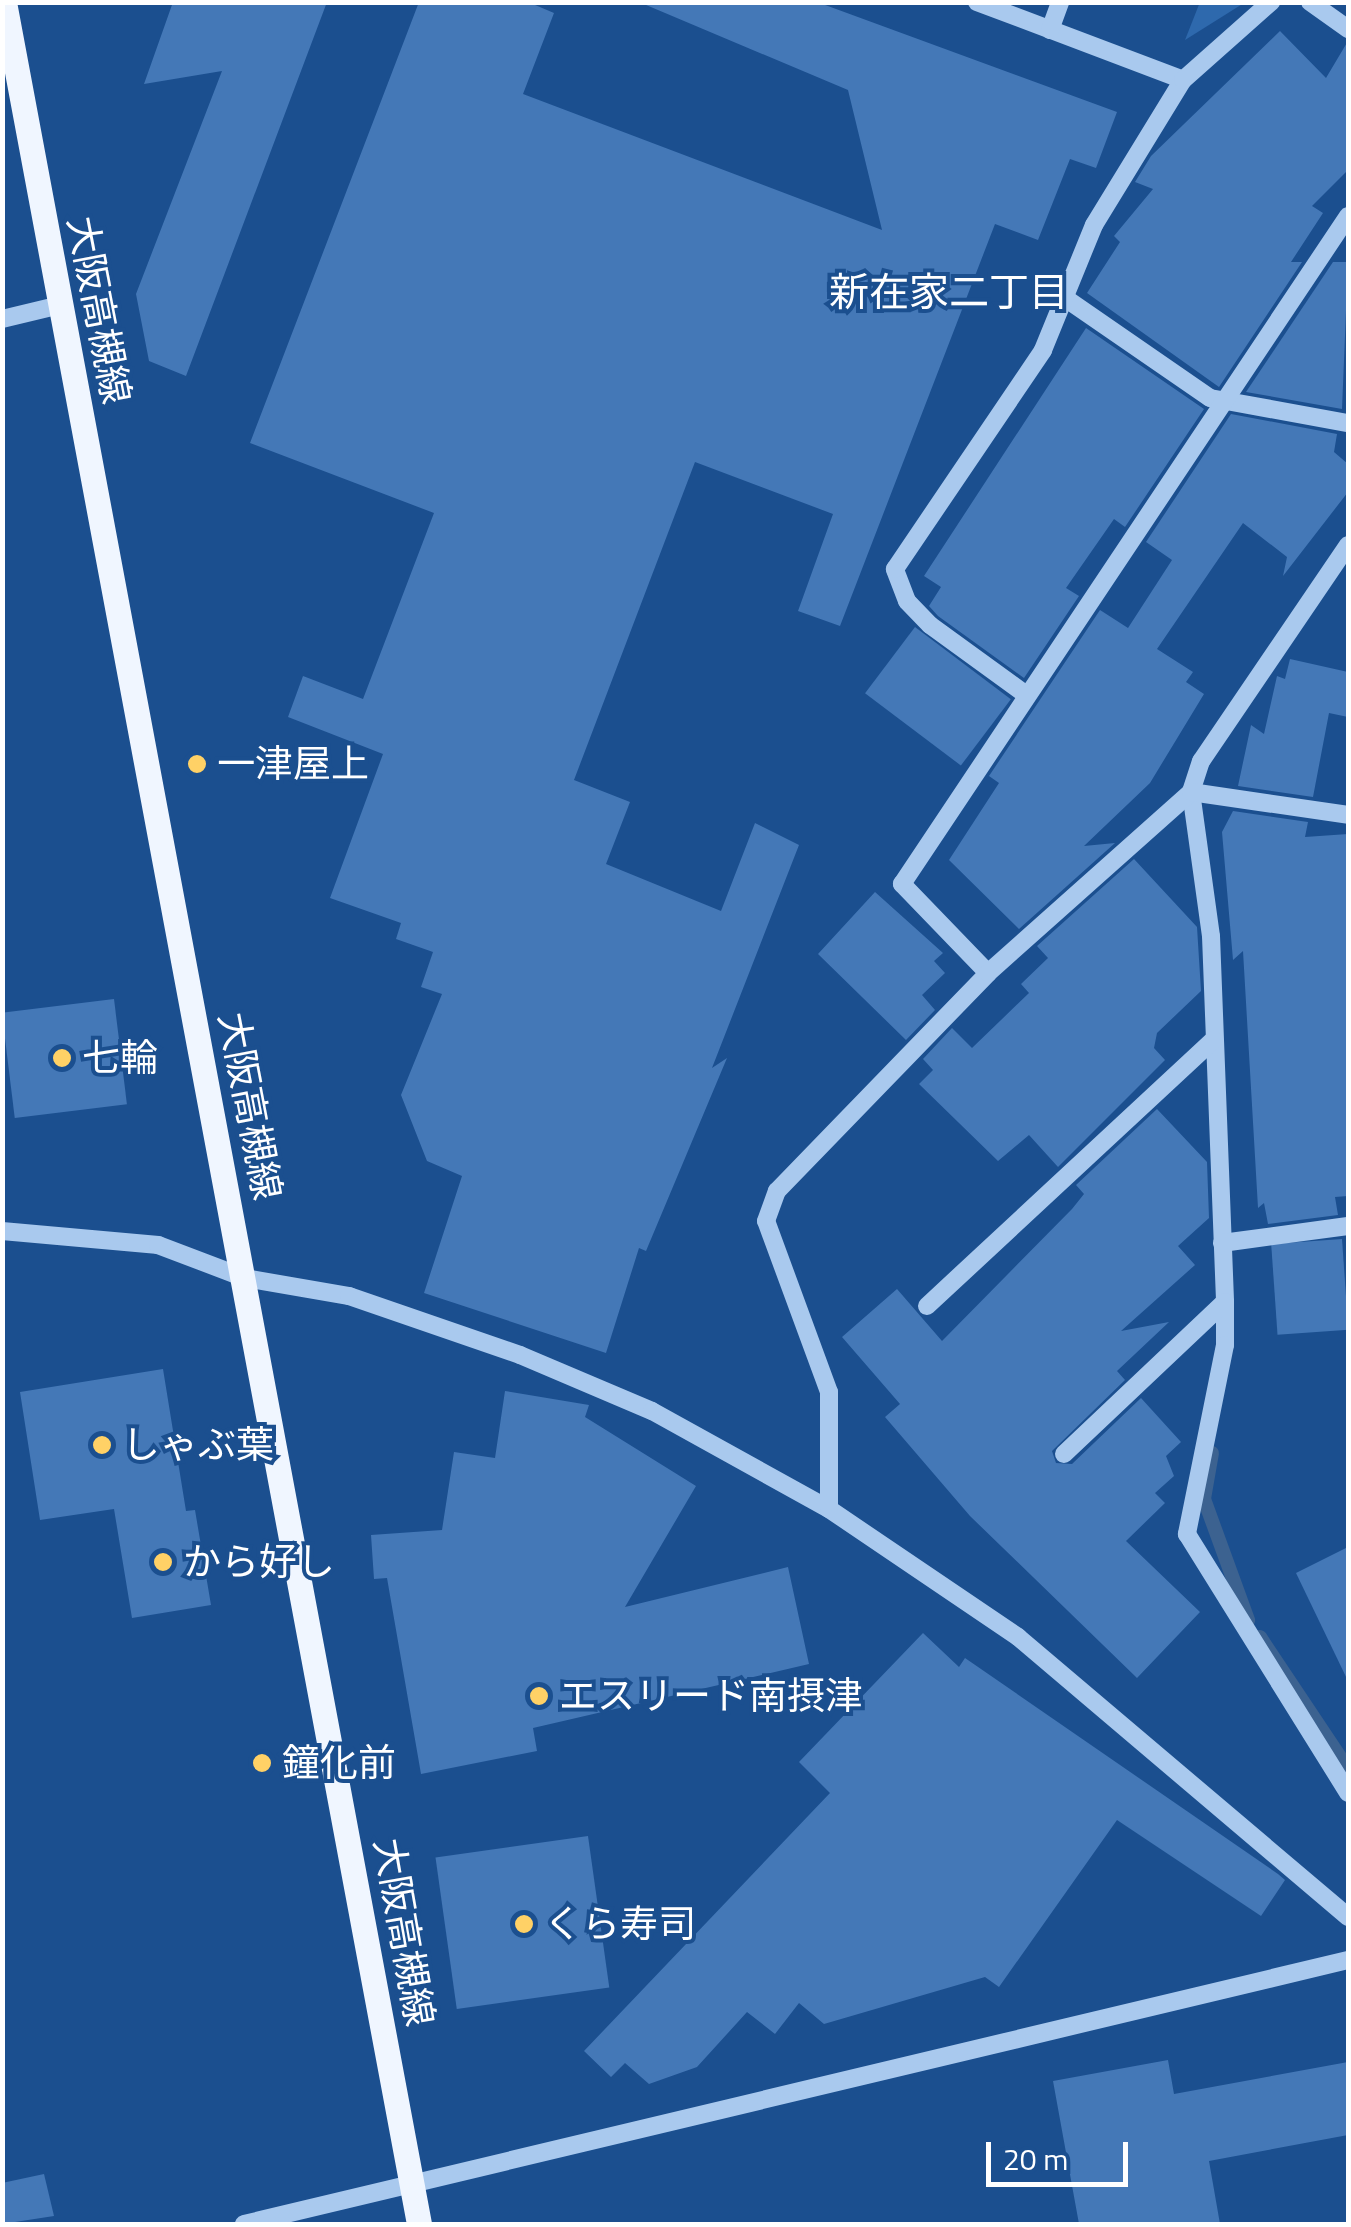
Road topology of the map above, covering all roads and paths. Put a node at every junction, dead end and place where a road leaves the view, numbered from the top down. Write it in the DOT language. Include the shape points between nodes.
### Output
graph roads {
  1 [pos="4,2"];
  2 [pos="977,2"];
  3 [pos="1060,2"];
  4 [pos="1271,2"];
  5 [pos="1310,2"];
  6 [pos="1348,29"];
  7 [pos="1050,30"];
  8 [pos="1183,80"];
  9 [pos="1348,216"];
  10 [pos="1066,298"];
  11 [pos="60,305"];
  12 [pos="2,319"];
  13 [pos="1226,402"];
  14 [pos="1348,423"];
  15 [pos="1348,544"];
  16 [pos="1025,694"];
  17 [pos="1191,792"];
  18 [pos="1348,815"];
  19 [pos="988,973"];
  20 [pos="1213,1040"];
  21 [pos="1348,1226"];
  22 [pos="2,1231"];
  23 [pos="1222,1243"];
  24 [pos="245,1278"];
  25 [pos="1225,1302"];
  26 [pos="927,1306"];
  27 [pos="1064,1454"];
  28 [pos="829,1510"];
  29 [pos="1348,1794"];
  30 [pos="1348,1917"];
  31 [pos="1348,1960"];
  32 [pos="412,2185"];
  33 [pos="244,2224"];
  34 [pos="420,2224"];
  1 -- 11 [label="main road, 大阪高槻線"];
  2 -- 7 [label="street"];
  3 -- 7 [label="street"];
  4 -- 8 [label="street"];
  5 -- 6 [label="street"];
  7 -- 8 [label="street"];
  8 -- 10 [label="street" via="1094,225"];
  9 -- 13 [label="street"];
  10 -- 13 [label="street"];
  10 -- 16 [label="street" via="1043,350 895,568 907,601 930,625"];
  11 -- 12 [label="street"];
  11 -- 24 [label="main road, 大阪高槻線"];
  13 -- 14 [label="street"];
  13 -- 16 [label="street"];
  15 -- 17 [label="street" via="1201,761"];
  16 -- 19 [label="street" via="902,884"];
  17 -- 18 [label="street"];
  17 -- 19 [label="street"];
  17 -- 20 [label="street" via="1211,936"];
  19 -- 28 [label="street" via="778,1191 766,1221 830,1392"];
  20 -- 23 [label="street"];
  20 -- 26 [label="street"];
  21 -- 23 [label="street"];
  22 -- 24 [label="street" via="158,1245"];
  23 -- 25 [label="street"];
  24 -- 28 [label="street" via="348,1296 520,1355 652,1411"];
  24 -- 32 [label="main road, 大阪高槻線"];
  25 -- 27 [label="street"];
  25 -- 29 [label="street" via="1224,1344 1188,1534"];
  28 -- 30 [label="street" via="1018,1637"];
  31 -- 32 [label="street"];
  32 -- 33 [label="street"];
  32 -- 34 [label="main road, 大阪高槻線"];
}
